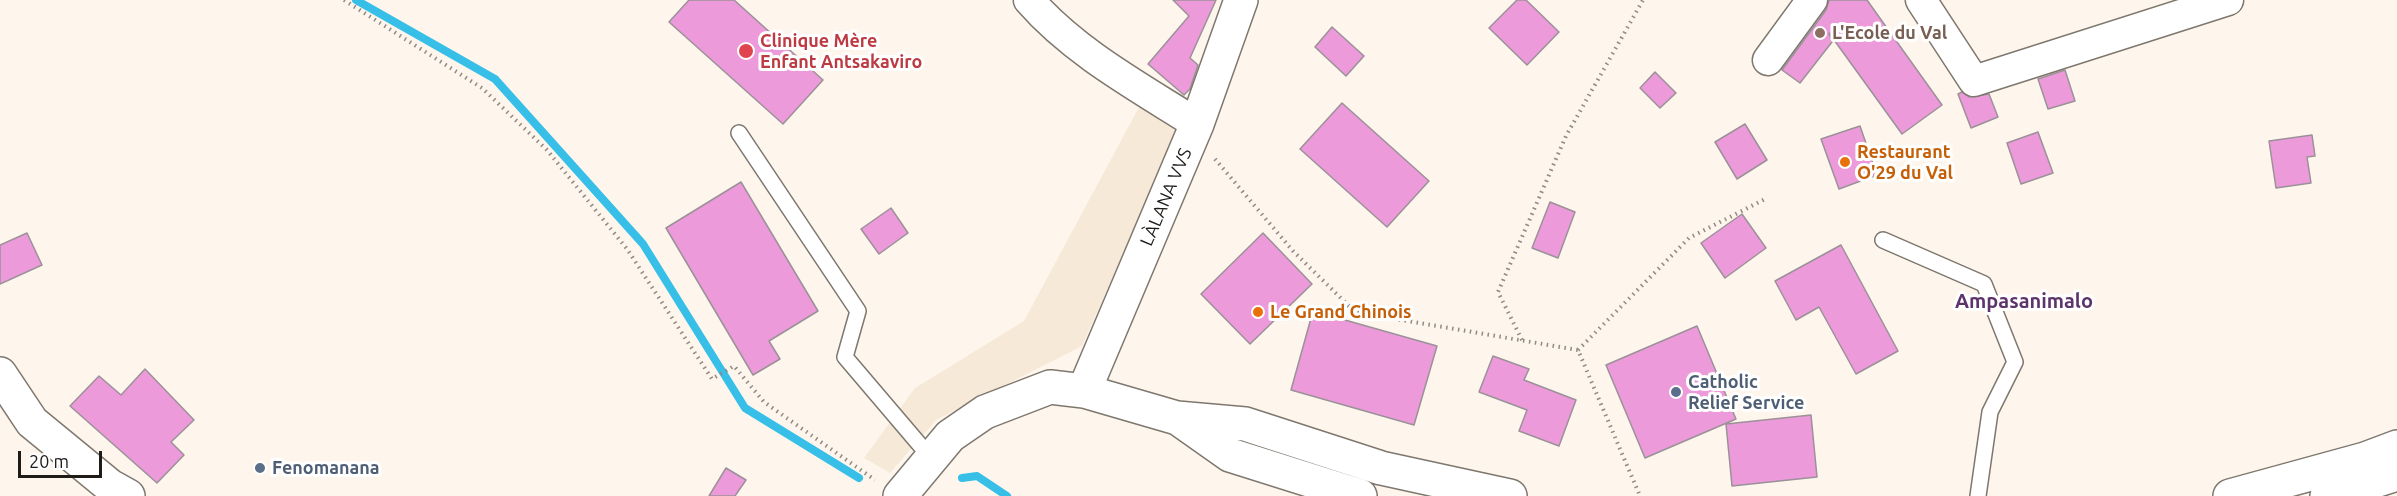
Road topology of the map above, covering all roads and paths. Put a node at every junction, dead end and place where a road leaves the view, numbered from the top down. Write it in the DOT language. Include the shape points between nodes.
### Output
graph roads {
  1 [pos="345,0"];
  2 [pos="1029,0"];
  3 [pos="1241,0"];
  4 [pos="1643,0"];
  5 [pos="1812,0"];
  6 [pos="1921,0"];
  7 [pos="2228,0"];
  8 [pos="1768,60"];
  9 [pos="1197,124"];
  10 [pos="739,133"];
  11 [pos="1765,199"];
  12 [pos="1883,240"];
  13 [pos="1522,340"];
  14 [pos="1578,350"];
  15 [pos="0,374"];
  16 [pos="1084,392"];
  17 [pos="1177,418"];
  18 [pos="2397,447"];
  19 [pos="931,458"];
  20 [pos="2397,474"];
  21 [pos="889,489"];
  22 [pos="128,496"];
  23 [pos="1360,496"];
  24 [pos="1510,496"];
  25 [pos="1640,496"];
  26 [pos="1978,496"];
  27 [pos="2230,496"];
  28 [pos="2327,496"];
  1 -- 21 [label="path" via="482,88 548,150 627,249 712,379 734,366 764,402"];
  2 -- 9 [label="street" via="1043,17 1103,64"];
  3 -- 9 [label="street, LÀLANA VVS"];
  4 -- 13 [label="path" via="1566,136 1498,292"];
  5 -- 8 [label="street"];
  6 -- 7 [label="street" via="1974,81"];
  9 -- 13 [label="path" via="1216,162 1293,251 1355,312"];
  9 -- 16 [label="street, LÀLANA VVS"];
  10 -- 19 [label="lane" via="858,311 845,357"];
  11 -- 14 [label="path" via="1689,238"];
  12 -- 26 [label="lane" via="1984,284 2015,362 1990,412"];
  13 -- 14 [label="path"];
  14 -- 25 [label="path"];
  15 -- 22 [label="street" via="33,422 110,486"];
  16 -- 17 [label="street"];
  16 -- 19 [label="street" via="1050,387 1011,400 950,436"];
  17 -- 23 [label="street" via="1230,455"];
  17 -- 24 [label="street" via="1245,424 1382,468"];
  18 -- 27 [label="street"];
  19 -- 21 [label="street"];
  20 -- 28 [label="street"];
}
